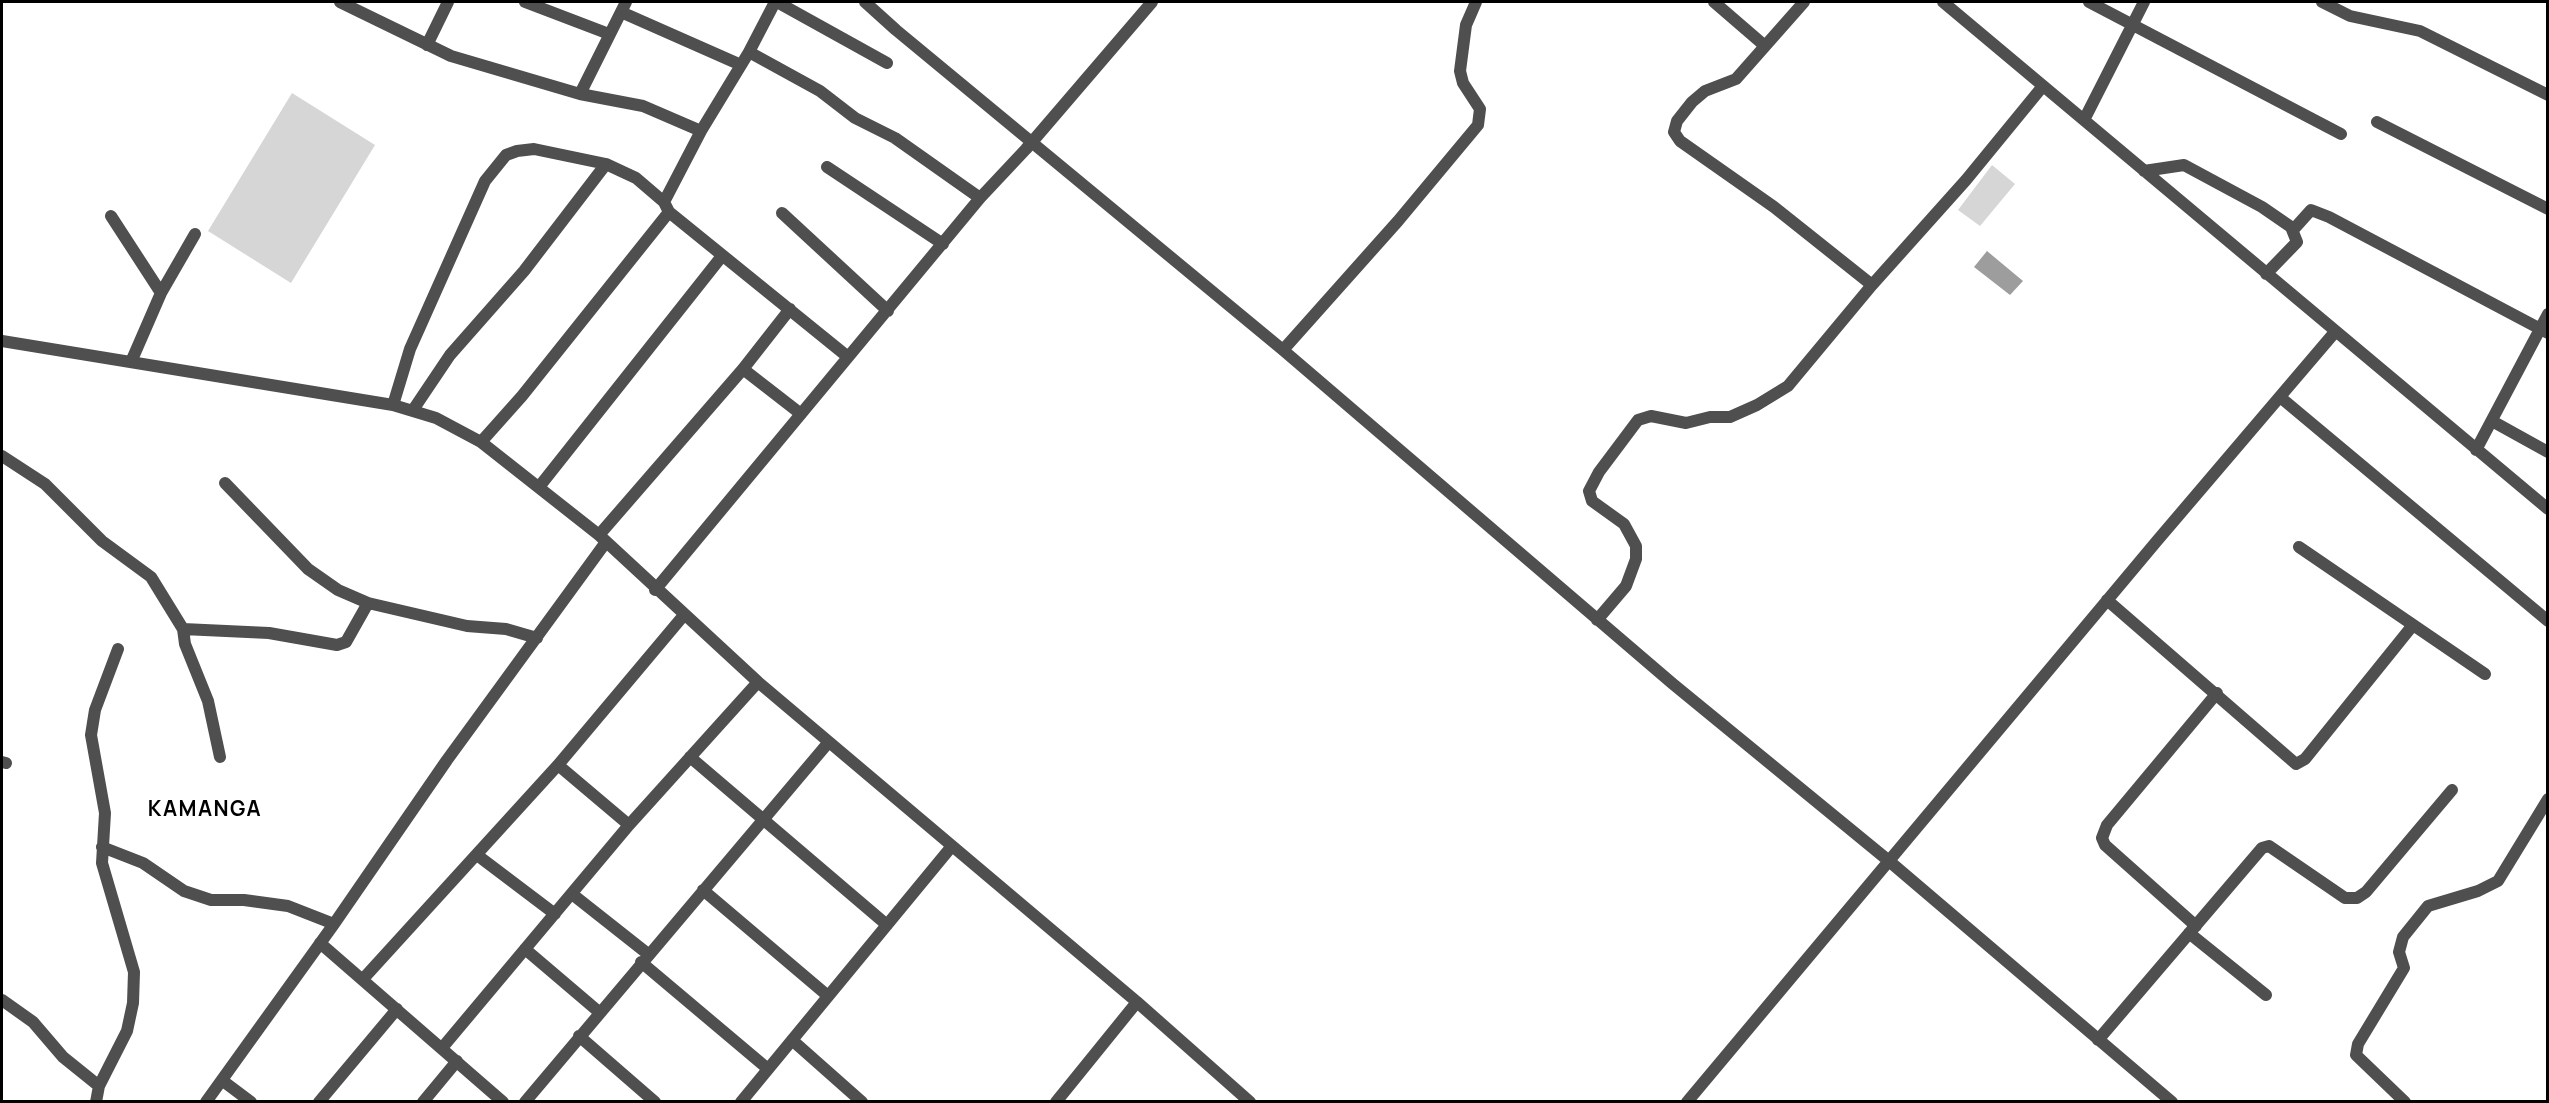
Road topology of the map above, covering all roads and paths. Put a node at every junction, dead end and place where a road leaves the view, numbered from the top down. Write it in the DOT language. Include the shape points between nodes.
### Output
graph roads {
  1 [pos="340,2"];
  2 [pos="448,2"];
  3 [pos="525,2"];
  4 [pos="776,2"];
  5 [pos="865,2"];
  6 [pos="1152,2"];
  7 [pos="1476,2"];
  8 [pos="1714,2"];
  9 [pos="1804,2"];
  10 [pos="1943,2"];
  11 [pos="2089,2"];
  12 [pos="2144,2"];
  13 [pos="2322,2"];
  14 [pos="624,7"];
  15 [pos="2132,25"];
  16 [pos="609,34"];
  17 [pos="428,45"];
  18 [pos="1765,46"];
  19 [pos="749,52"];
  20 [pos="887,63"];
  21 [pos="741,65"];
  22 [pos="2043,86"];
  23 [pos="580,94"];
  24 [pos="2547,95"];
  25 [pos="2084,120"];
  26 [pos="2377,122"];
  27 [pos="701,131"];
  28 [pos="2341,134"];
  29 [pos="1031,142"];
  30 [pos="606,164"];
  31 [pos="827,167"];
  32 [pos="2144,171"];
  33 [pos="980,198"];
  34 [pos="666,207"];
  35 [pos="2547,209"];
  36 [pos="782,213"];
  37 [pos="111,216"];
  38 [pos="2293,230"];
  39 [pos="195,234"];
  40 [pos="943,244"];
  41 [pos="722,256"];
  42 [pos="2266,274"];
  43 [pos="1872,285"];
  44 [pos="161,293"];
  45 [pos="790,309"];
  46 [pos="888,311"];
  47 [pos="2547,314"];
  48 [pos="2544,331"];
  49 [pos="2335,332"];
  50 [pos="2,341"];
  51 [pos="1283,350"];
  52 [pos="848,357"];
  53 [pos="131,362"];
  54 [pos="743,369"];
  55 [pos="2280,397"];
  56 [pos="393,405"];
  57 [pos="413,410"];
  58 [pos="801,414"];
  59 [pos="2492,421"];
  60 [pos="481,442"];
  61 [pos="2476,450"];
  62 [pos="2547,452"];
  63 [pos="2,456"];
  64 [pos="225,483"];
  65 [pos="539,487"];
  66 [pos="2547,509"];
  67 [pos="602,538"];
  68 [pos="2299,547"];
  69 [pos="655,590"];
  70 [pos="2107,600"];
  71 [pos="368,603"];
  72 [pos="684,615"];
  73 [pos="1597,620"];
  74 [pos="2547,621"];
  75 [pos="2413,626"];
  76 [pos="183,629"];
  77 [pos="537,638"];
  78 [pos="118,649"];
  79 [pos="2485,674"];
  80 [pos="758,682"];
  81 [pos="2217,693"];
  82 [pos="828,743"];
  83 [pos="220,757"];
  84 [pos="690,757"];
  85 [pos="558,765"];
  86 [pos="2452,790"];
  87 [pos="2547,799"];
  88 [pos="762,820"];
  89 [pos="629,825"];
  90 [pos="952,846"];
  91 [pos="102,847"];
  92 [pos="477,855"];
  93 [pos="1889,861"];
  94 [pos="704,890"];
  95 [pos="572,894"];
  96 [pos="555,915"];
  97 [pos="334,924"];
  98 [pos="887,925"];
  99 [pos="2193,929"];
  100 [pos="320,944"];
  101 [pos="525,949"];
  102 [pos="644,958"];
  103 [pos="363,979"];
  104 [pos="2266,995"];
  105 [pos="828,996"];
  106 [pos="2,1000"];
  107 [pos="1137,1002"];
  108 [pos="396,1009"];
  109 [pos="599,1012"];
  110 [pos="579,1036"];
  111 [pos="792,1040"];
  112 [pos="2098,1040"];
  113 [pos="442,1048"];
  114 [pos="456,1061"];
  115 [pos="768,1070"];
  116 [pos="223,1081"];
  117 [pos="99,1086"];
  118 [pos="96,1101"];
  119 [pos="206,1101"];
  120 [pos="251,1101"];
  121 [pos="319,1101"];
  122 [pos="423,1101"];
  123 [pos="502,1101"];
  124 [pos="525,1101"];
  125 [pos="655,1101"];
  126 [pos="741,1101"];
  127 [pos="862,1101"];
  128 [pos="1056,1101"];
  129 [pos="1250,1101"];
  130 [pos="1687,1101"];
  131 [pos="2172,1101"];
  132 [pos="2405,1101"];
  1 -- 17 [label="street"];
  2 -- 17 [label="street"];
  3 -- 16 [label="street"];
  4 -- 19 [label="street"];
  4 -- 20 [label="street"];
  5 -- 29 [label="street"];
  6 -- 29 [label="street"];
  7 -- 51 [label="street" via="1466,25 1460,71 1480,109 1478,125"];
  8 -- 18 [label="street"];
  9 -- 18 [label="street"];
  10 -- 22 [label="street"];
  11 -- 15 [label="street"];
  12 -- 15 [label="street"];
  13 -- 24 [label="street" via="2350,16 2420,31"];
  14 -- 16 [label="street"];
  14 -- 21 [label="street"];
  15 -- 25 [label="street"];
  15 -- 28 [label="street"];
  16 -- 23 [label="street"];
  17 -- 23 [label="street" via="451,56"];
  18 -- 43 [label="street" via="1732,83 1711,88 1692,102 1677,121 1676,137 1774,207"];
  19 -- 21 [label="street"];
  19 -- 33 [label="street" via="820,91 855,118 895,138"];
  21 -- 27 [label="street"];
  22 -- 25 [label="street"];
  22 -- 43 [label="street"];
  23 -- 27 [label="street" via="643,106"];
  25 -- 32 [label="street"];
  26 -- 35 [label="street"];
  27 -- 34 [label="street"];
  29 -- 33 [label="street"];
  29 -- 51 [label="street"];
  30 -- 34 [label="street" via="636,178"];
  30 -- 56 [label="street" via="534,149 517,150 498,163 485,181 418,330"];
  30 -- 57 [label="street" via="524,271 450,355"];
  31 -- 40 [label="street"];
  32 -- 38 [label="street" via="2184,165 2262,207"];
  32 -- 42 [label="street"];
  33 -- 40 [label="street"];
  34 -- 41 [label="street"];
  34 -- 60 [label="street" via="522,396"];
  36 -- 46 [label="street"];
  37 -- 44 [label="street"];
  38 -- 42 [label="street" via="2297,242"];
  38 -- 48 [label="street" via="2311,210 2329,217"];
  39 -- 44 [label="street"];
  40 -- 46 [label="street"];
  41 -- 45 [label="street"];
  41 -- 65 [label="street"];
  42 -- 49 [label="street"];
  43 -- 73 [label="street" via="1797,377 1769,399 1730,417 1686,423 1651,416 1638,420 1589,491 1592,501 1627,527 1636,546 1636,560 1626,586"];
  44 -- 53 [label="street"];
  45 -- 52 [label="street"];
  45 -- 54 [label="street"];
  46 -- 52 [label="street"];
  47 -- 48 [label="street"];
  48 -- 59 [label="street"];
  49 -- 55 [label="street"];
  49 -- 61 [label="street"];
  50 -- 53 [label="street"];
  51 -- 73 [label="street"];
  52 -- 58 [label="street"];
  53 -- 56 [label="street"];
  54 -- 58 [label="street"];
  54 -- 67 [label="street"];
  55 -- 70 [label="street"];
  55 -- 74 [label="street"];
  56 -- 57 [label="street"];
  57 -- 60 [label="street"];
  58 -- 69 [label="street"];
  59 -- 61 [label="street"];
  59 -- 62 [label="street"];
  60 -- 65 [label="street"];
  61 -- 66 [label="street"];
  63 -- 76 [label="street" via="45,484 102,541 151,577"];
  64 -- 71 [label="street" via="308,569 338,590"];
  65 -- 67 [label="street"];
  67 -- 69 [label="street"];
  67 -- 77 [label="street"];
  68 -- 75 [label="street"];
  69 -- 72 [label="street"];
  70 -- 81 [label="street"];
  70 -- 93 [label="street"];
  71 -- 76 [label="street" via="346,642 337,645 257,632"];
  71 -- 77 [label="street"];
  72 -- 80 [label="street"];
  72 -- 85 [label="street"];
  73 -- 93 [label="street"];
  75 -- 79 [label="street"];
  75 -- 81 [label="street" via="2300,763 2296,764"];
  76 -- 83 [label="street" via="185,644 208,700"];
  77 -- 97 [label="street"];
  78 -- 91 [label="street" via="91,723 105,813"];
  80 -- 82 [label="street"];
  80 -- 84 [label="street"];
  81 -- 99 [label="street" via="2108,825 2102,838"];
  82 -- 88 [label="street"];
  82 -- 90 [label="street"];
  84 -- 88 [label="street"];
  84 -- 89 [label="street"];
  85 -- 89 [label="street"];
  85 -- 92 [label="street"];
  86 -- 99 [label="street" via="2357,898 2345,898 2269,846 2258,852"];
  87 -- 132 [label="street" via="2498,881 2428,906 2403,937 2400,952 2404,968 2358,1044 2356,1056"];
  88 -- 94 [label="street"];
  88 -- 98 [label="street"];
  89 -- 95 [label="street"];
  90 -- 98 [label="street"];
  90 -- 107 [label="street"];
  91 -- 97 [label="street" via="143,863 184,891 211,900 288,906"];
  91 -- 117 [label="street" via="106,883 134,972 127,1031"];
  92 -- 96 [label="street"];
  92 -- 103 [label="street"];
  93 -- 112 [label="street"];
  93 -- 130 [label="street"];
  94 -- 102 [label="street"];
  94 -- 105 [label="street"];
  95 -- 96 [label="street"];
  95 -- 102 [label="street"];
  96 -- 101 [label="street"];
  97 -- 100 [label="street"];
  98 -- 105 [label="street"];
  99 -- 104 [label="street"];
  99 -- 112 [label="street"];
  100 -- 103 [label="street"];
  100 -- 116 [label="street"];
  101 -- 109 [label="street"];
  101 -- 113 [label="street"];
  102 -- 109 [label="street"];
  102 -- 115 [label="street"];
  103 -- 108 [label="street"];
  105 -- 111 [label="street"];
  106 -- 117 [label="street" via="33,1022 63,1057"];
  107 -- 128 [label="street"];
  107 -- 129 [label="street"];
  108 -- 113 [label="street"];
  108 -- 121 [label="street"];
  109 -- 110 [label="street"];
  110 -- 124 [label="street"];
  110 -- 125 [label="street"];
  111 -- 115 [label="street"];
  111 -- 127 [label="street"];
  112 -- 131 [label="street"];
  113 -- 114 [label="street"];
  114 -- 122 [label="street"];
  114 -- 123 [label="street"];
  115 -- 126 [label="street"];
  116 -- 119 [label="street"];
  116 -- 120 [label="street"];
  117 -- 118 [label="street"];
}
